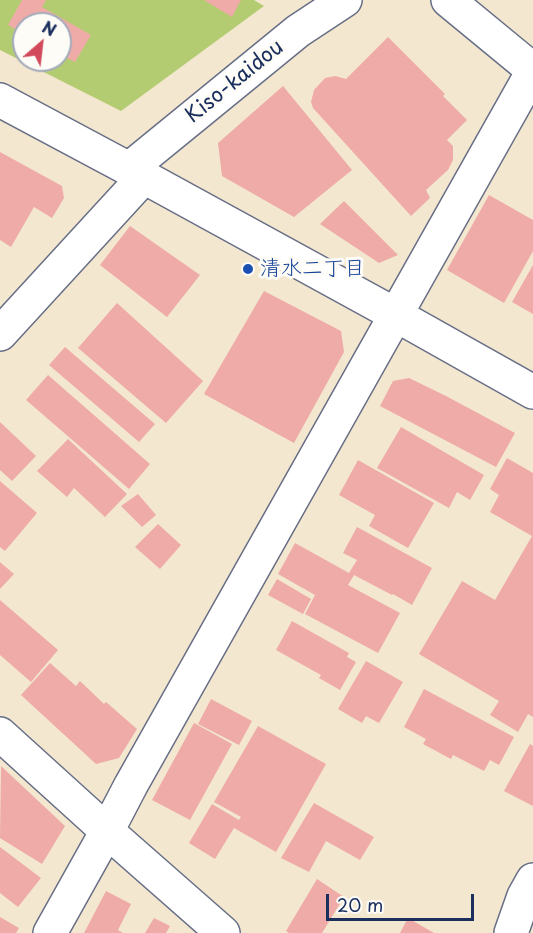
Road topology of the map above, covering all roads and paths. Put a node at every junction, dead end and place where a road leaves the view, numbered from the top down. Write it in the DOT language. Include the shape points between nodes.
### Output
graph roads {
  1 [pos="345,0"];
  2 [pos="448,0"];
  3 [pos="533,71"];
  4 [pos="0,100"];
  5 [pos="137,173"];
  6 [pos="396,315"];
  7 [pos="0,334"];
  8 [pos="533,392"];
  9 [pos="0,734"];
  10 [pos="107,831"];
  11 [pos="533,880"];
  12 [pos="50,933"];
  13 [pos="223,933"];
  14 [pos="511,933"];
  1 -- 5 [label="street, Kiso-kaidou" via="298,31"];
  2 -- 3 [label="street"];
  3 -- 6 [label="street"];
  4 -- 5 [label="street"];
  5 -- 6 [label="street"];
  5 -- 7 [label="street, Kiso-kaidou"];
  6 -- 8 [label="street"];
  6 -- 10 [label="street"];
  9 -- 10 [label="street"];
  10 -- 12 [label="street"];
  10 -- 13 [label="street"];
  11 -- 14 [label="street"];
}
